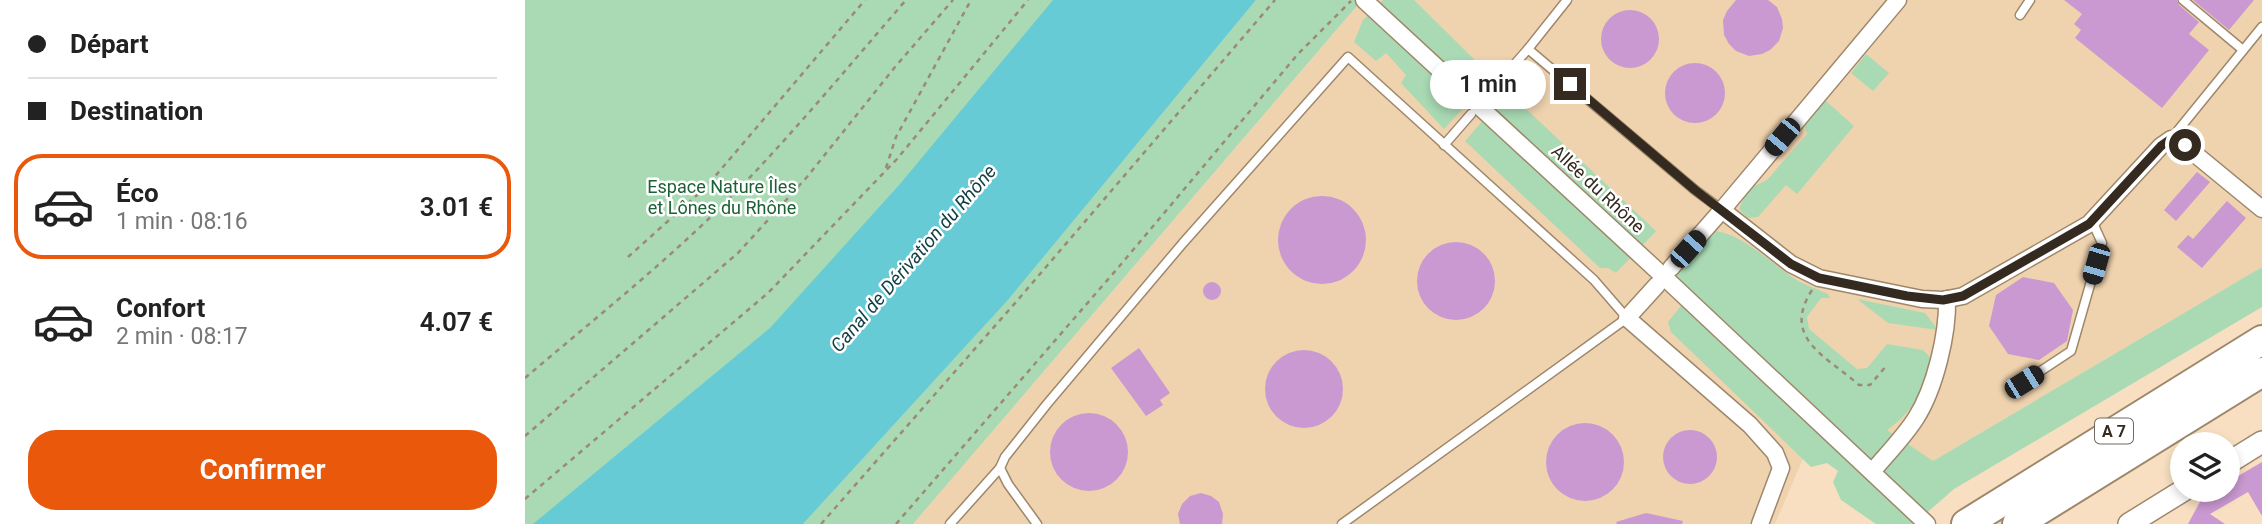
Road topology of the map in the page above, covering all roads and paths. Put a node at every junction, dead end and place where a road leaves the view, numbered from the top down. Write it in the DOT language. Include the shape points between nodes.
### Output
graph roads {
  1 [pos="865,0"];
  2 [pos="906,0"];
  3 [pos="953,0"];
  4 [pos="971,0"];
  5 [pos="1028,0"];
  6 [pos="1275,0"];
  7 [pos="1352,0"];
  8 [pos="1567,0"];
  9 [pos="1898,0"];
  10 [pos="2030,0"];
  11 [pos="2183,0"];
  12 [pos="1370,5"];
  13 [pos="2020,15"];
  14 [pos="2262,27"];
  15 [pos="1528,48"];
  16 [pos="2243,50"];
  17 [pos="1486,97"];
  18 [pos="1471,114"];
  19 [pos="2171,139"];
  20 [pos="1444,145"];
  21 [pos="884,171"];
  22 [pos="2262,209"];
  23 [pos="1722,210"];
  24 [pos="2092,221"];
  25 [pos="628,257"];
  26 [pos="1671,268"];
  27 [pos="1819,278"];
  28 [pos="1657,285"];
  29 [pos="1947,299"];
  30 [pos="1627,318"];
  31 [pos="2262,340"];
  32 [pos="1887,365"];
  33 [pos="2262,372"];
  34 [pos="525,379"];
  35 [pos="2024,382"];
  36 [pos="525,436"];
  37 [pos="2262,442"];
  38 [pos="2240,456"];
  39 [pos="1000,468"];
  40 [pos="1872,472"];
  41 [pos="525,499"];
  42 [pos="2170,499"];
  43 [pos="1922,520"];
  44 [pos="821,524"];
  45 [pos="896,524"];
  46 [pos="950,524"];
  47 [pos="1037,524"];
  48 [pos="1342,524"];
  49 [pos="1760,524"];
  50 [pos="1966,524"];
  51 [pos="2017,524"];
  52 [pos="2129,524"];
  1 -- 25 [label="path" via="706,187"];
  2 -- 34 [label="path" via="727,201"];
  3 -- 36 [label="path" via="738,253"];
  4 -- 21 [label="path" via="896,137"];
  5 -- 21 [label="path"];
  6 -- 44 [label="path"];
  7 -- 45 [label="path" via="1298,54"];
  8 -- 15 [label="lane"];
  9 -- 23 [label="street"];
  10 -- 13 [label="lane"];
  11 -- 16 [label="lane"];
  12 -- 40 [label="street, Allée du Rhône"];
  14 -- 16 [label="lane"];
  15 -- 17 [label="lane"];
  15 -- 23 [label="lane"];
  16 -- 19 [label="lane"];
  18 -- 20 [label="lane"];
  19 -- 22 [label="street" via="2185,145"];
  19 -- 24 [label="street"];
  20 -- 30 [label="lane" via="1594,280"];
  20 -- 39 [label="lane" via="1348,57 1183,243"];
  21 -- 41 [label="path" via="768,293"];
  23 -- 26 [label="street"];
  23 -- 27 [label="street" via="1791,264"];
  24 -- 29 [label="street" via="1963,296"];
  24 -- 35 [label="lane" via="2102,243 2071,351"];
  27 -- 29 [label="street" via="1922,299"];
  27 -- 32 [label="path" via="1805,301 1800,319 1803,335 1859,385 1870,386"];
  28 -- 30 [label="street"];
  29 -- 40 [label="street" via="1947,322 1927,395 1917,417"];
  30 -- 48 [label="lane"];
  30 -- 49 [label="street" via="1750,425 1775,453 1781,468"];
  31 -- 50 [label="highway, A 7"];
  33 -- 51 [label="highway, A 7"];
  37 -- 38 [label="main road"];
  39 -- 46 [label="lane"];
  39 -- 47 [label="lane"];
  40 -- 43 [label="street, Allée du Rhône"];
  42 -- 52 [label="main road"];
}
